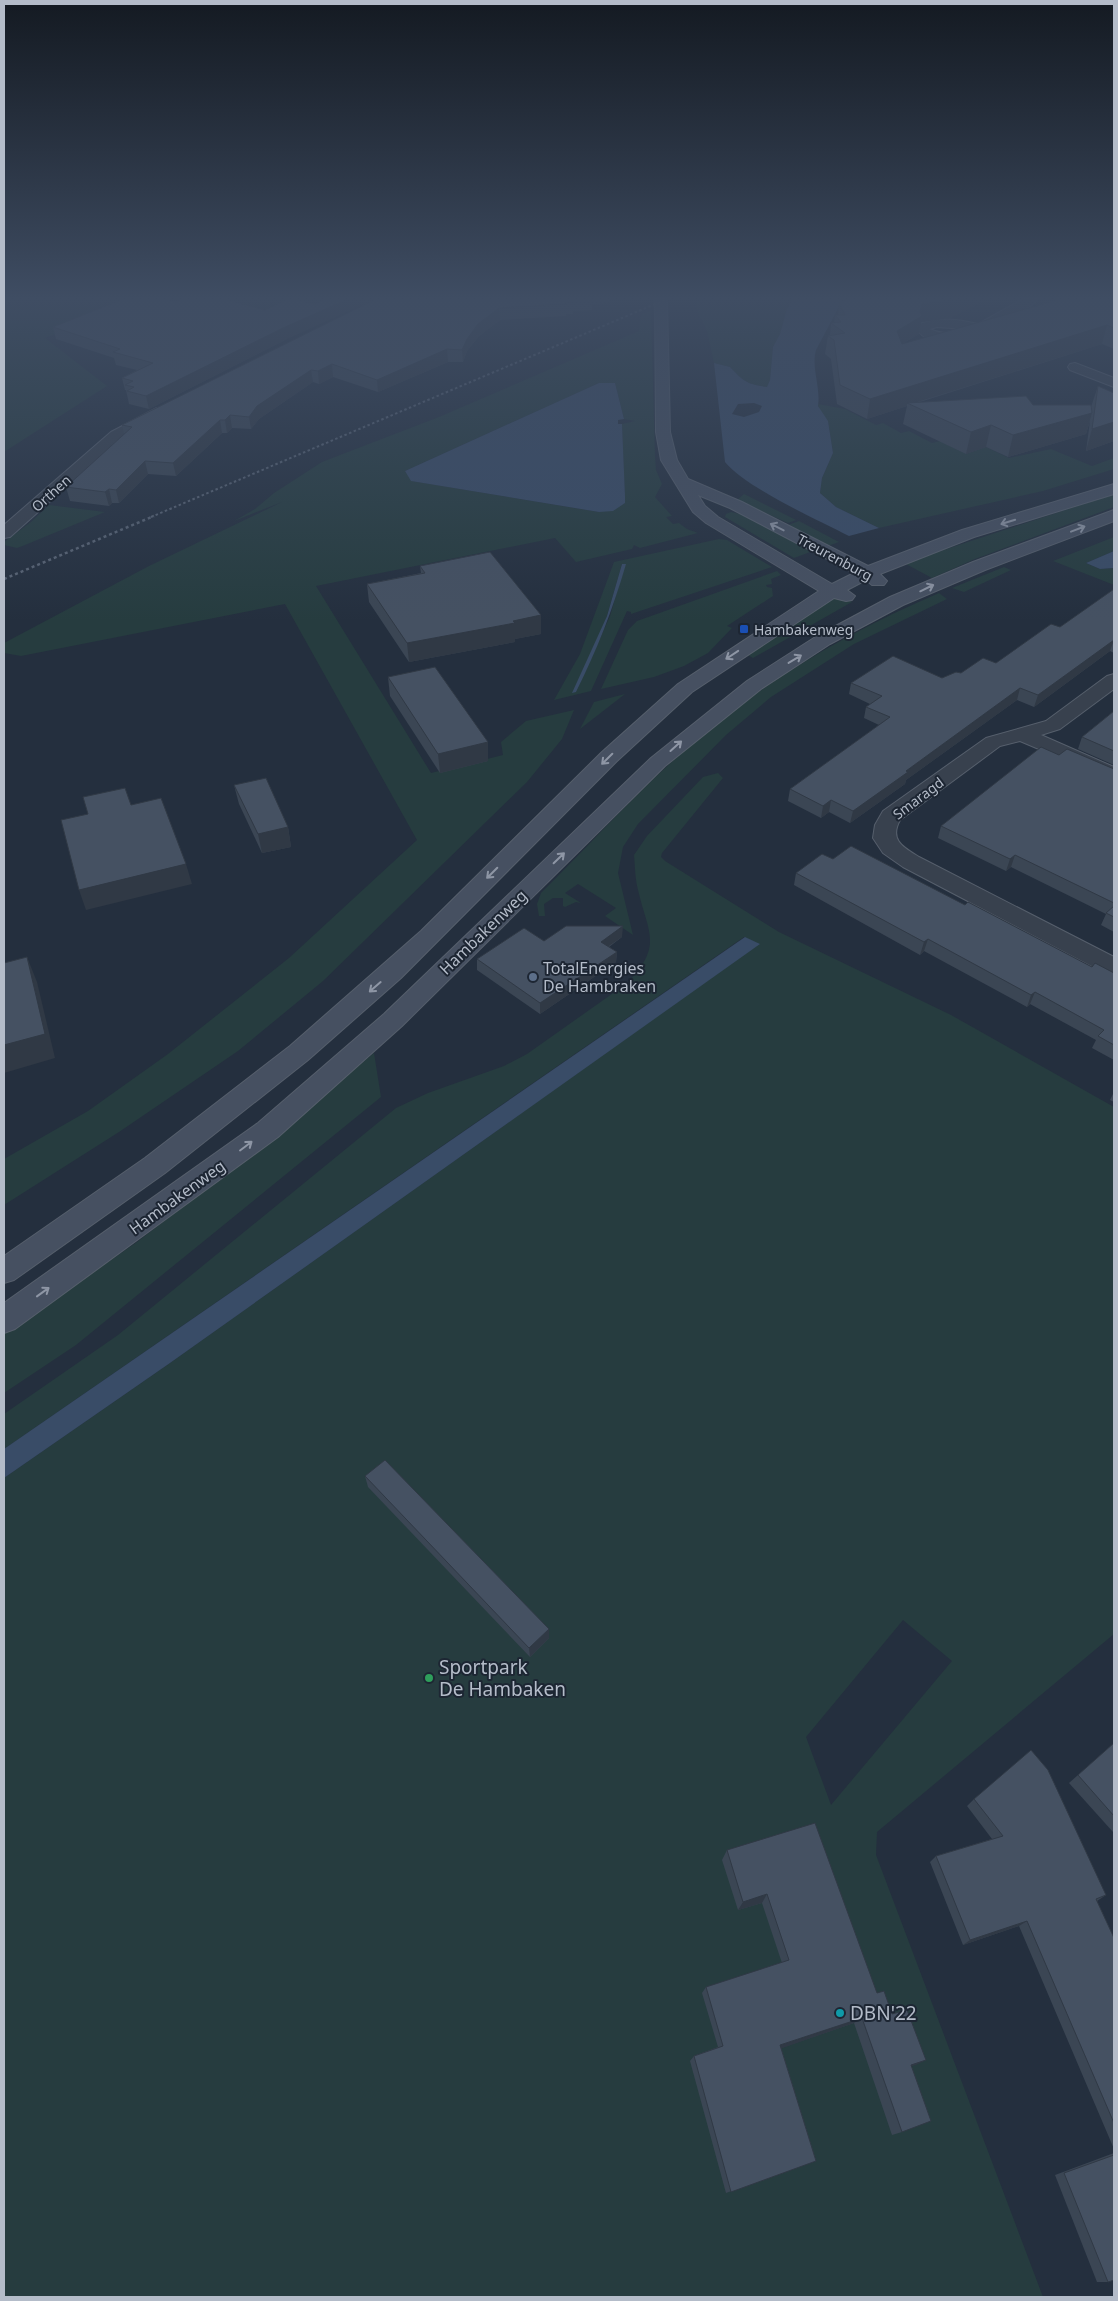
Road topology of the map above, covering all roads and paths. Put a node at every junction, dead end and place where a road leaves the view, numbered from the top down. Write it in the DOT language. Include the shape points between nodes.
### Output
graph roads {
  1 [pos="663,406"];
  2 [pos="166,407"];
  3 [pos="684,483"];
  4 [pos="1114,489"];
  5 [pos="1114,516"];
  6 [pos="4,533"];
  7 [pos="868,573"];
  8 [pos="832,591"];
  9 [pos="883,609"];
  10 [pos="1114,680"];
  11 [pos="1022,734"];
  12 [pos="1114,775"];
  13 [pos="1114,967"];
  14 [pos="4,1271"];
  15 [pos="4,1320"];
  1 -- 3 [label="main road, Treurenburg" via="663,432 670,460"];
  2 -- 6 [label="street, Orthen" via="116,435"];
  7 -- 3 [label="main road, Treurenburg, one-way"];
  3 -- 8 [label="main road, Treurenburg" via="700,509 712,520"];
  4 -- 7 [label="main road, one-way" via="984,529"];
  9 -- 5 [label="main road, Hambakenweg, one-way" via="933,584"];
  7 -- 8 [label="main road"];
  7 -- 9 [label="main road, Treurenburg" via="881,586"];
  8 -- 9 [label="main road, Treurenburg"];
  8 -- 14 [label="main road, one-way" via="688,685 632,734 394,970 228,1113"];
  15 -- 9 [label="main road, Hambakenweg, one-way" via="268,1130 393,1020 697,726 766,676"];
  10 -- 11 [label="street, Smaragd" via="1053,725"];
  11 -- 12 [label="street"];
  11 -- 13 [label="street, Smaragd" via="993,742 892,816 884,828 884,839 892,850 911,862"];
}
